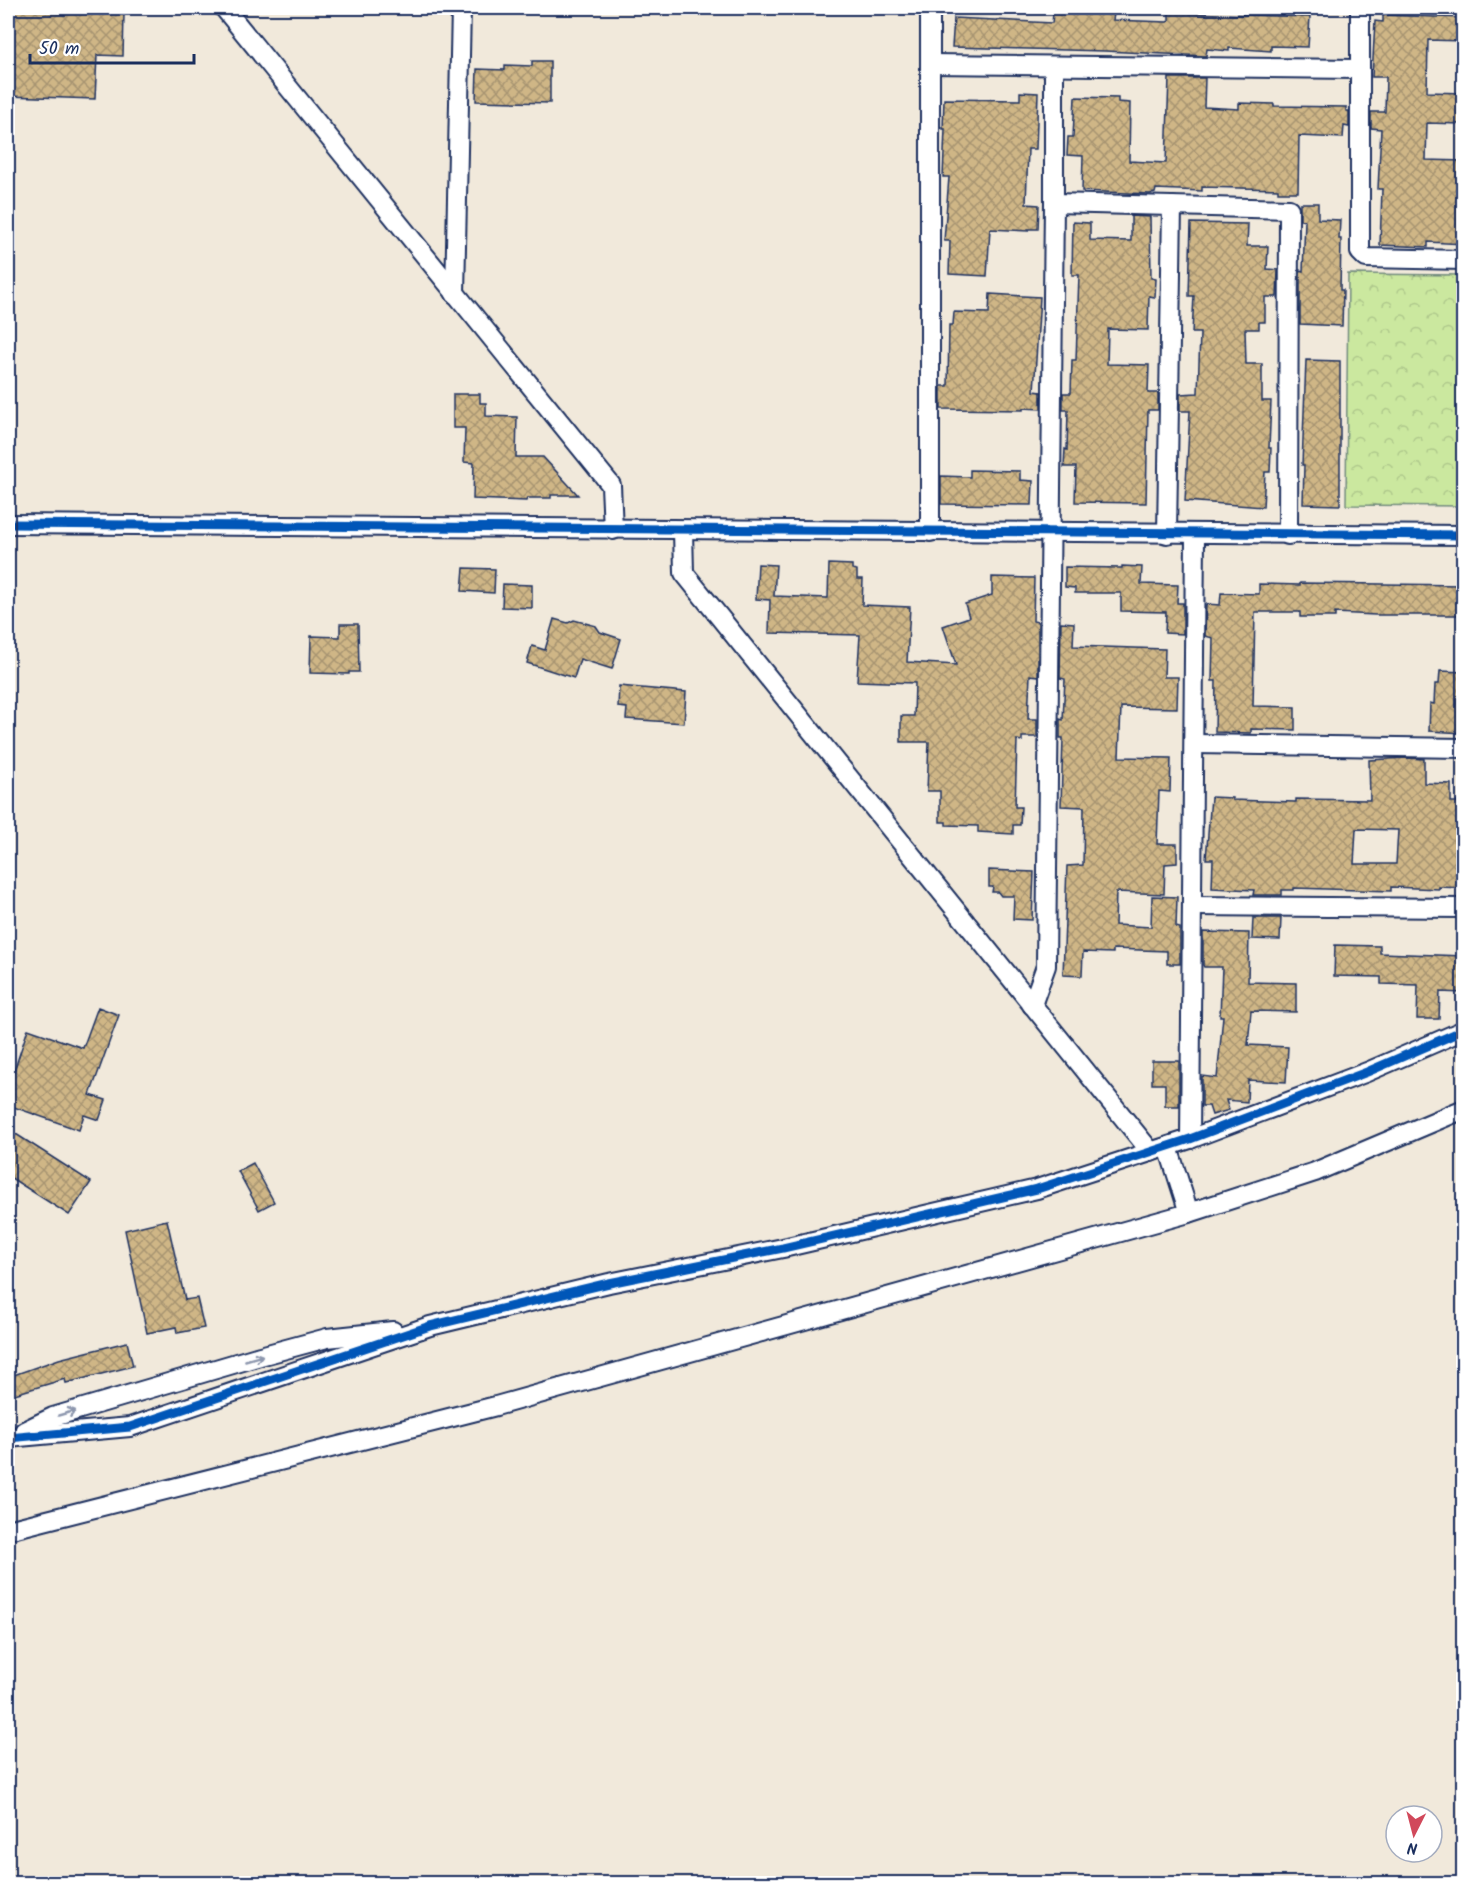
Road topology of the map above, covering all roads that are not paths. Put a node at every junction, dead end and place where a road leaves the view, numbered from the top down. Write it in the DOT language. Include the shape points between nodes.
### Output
graph roads {
  1 [pos="224,8"];
  2 [pos="460,8"];
  3 [pos="930,8"];
  4 [pos="1360,8"];
  5 [pos="930,64"];
  6 [pos="1053,66"];
  7 [pos="1359,69"];
  8 [pos="1054,203"];
  9 [pos="1172,206"];
  10 [pos="1464,260"];
  11 [pos="455,294"];
  12 [pos="8,524"];
  13 [pos="613,530"];
  14 [pos="683,530"];
  15 [pos="930,532"];
  16 [pos="1051,533"];
  17 [pos="1167,534"];
  18 [pos="1195,535"];
  19 [pos="1288,535"];
  20 [pos="1464,535"];
  21 [pos="1194,744"];
  22 [pos="1464,748"];
  23 [pos="1193,906"];
  24 [pos="1464,908"];
  25 [pos="1032,1005"];
  26 [pos="1464,1030"];
  27 [pos="1464,1109"];
  28 [pos="1190,1139"];
  29 [pos="1159,1150"];
  30 [pos="1189,1213"];
  31 [pos="430,1326"];
  32 [pos="11,1437"];
  33 [pos="8,1530"];
  1 -- 11 [label="street"];
  2 -- 11 [label="street"];
  3 -- 5 [label="street"];
  4 -- 7 [label="street"];
  5 -- 6 [label="street"];
  5 -- 15 [label="street"];
  6 -- 7 [label="street"];
  6 -- 8 [label="street"];
  7 -- 10 [label="street" via="1360,252 1366,258"];
  8 -- 9 [label="street"];
  8 -- 16 [label="street"];
  9 -- 17 [label="street"];
  9 -- 19 [label="street" via="1289,209"];
  11 -- 13 [label="street" via="612,485"];
  12 -- 13 [label="street"];
  13 -- 14 [label="street"];
  14 -- 15 [label="street"];
  14 -- 25 [label="street" via="684,573"];
  15 -- 16 [label="street"];
  16 -- 17 [label="street"];
  16 -- 25 [label="street" via="1046,966"];
  17 -- 18 [label="street"];
  18 -- 19 [label="street"];
  18 -- 21 [label="street"];
  19 -- 20 [label="street"];
  21 -- 22 [label="street"];
  21 -- 23 [label="street"];
  23 -- 24 [label="street"];
  23 -- 28 [label="street"];
  25 -- 29 [label="street"];
  26 -- 28 [label="street" via="1367,1072"];
  27 -- 30 [label="street" via="1315,1172"];
  28 -- 29 [label="street"];
  29 -- 30 [label="street"];
  29 -- 31 [label="street" via="1037,1190"];
  30 -- 33 [label="street" via="496,1406"];
  32 -- 31 [label="street, one-way" via="53,1417 327,1338"];
  31 -- 32 [label="street" via="130,1427"];
}
